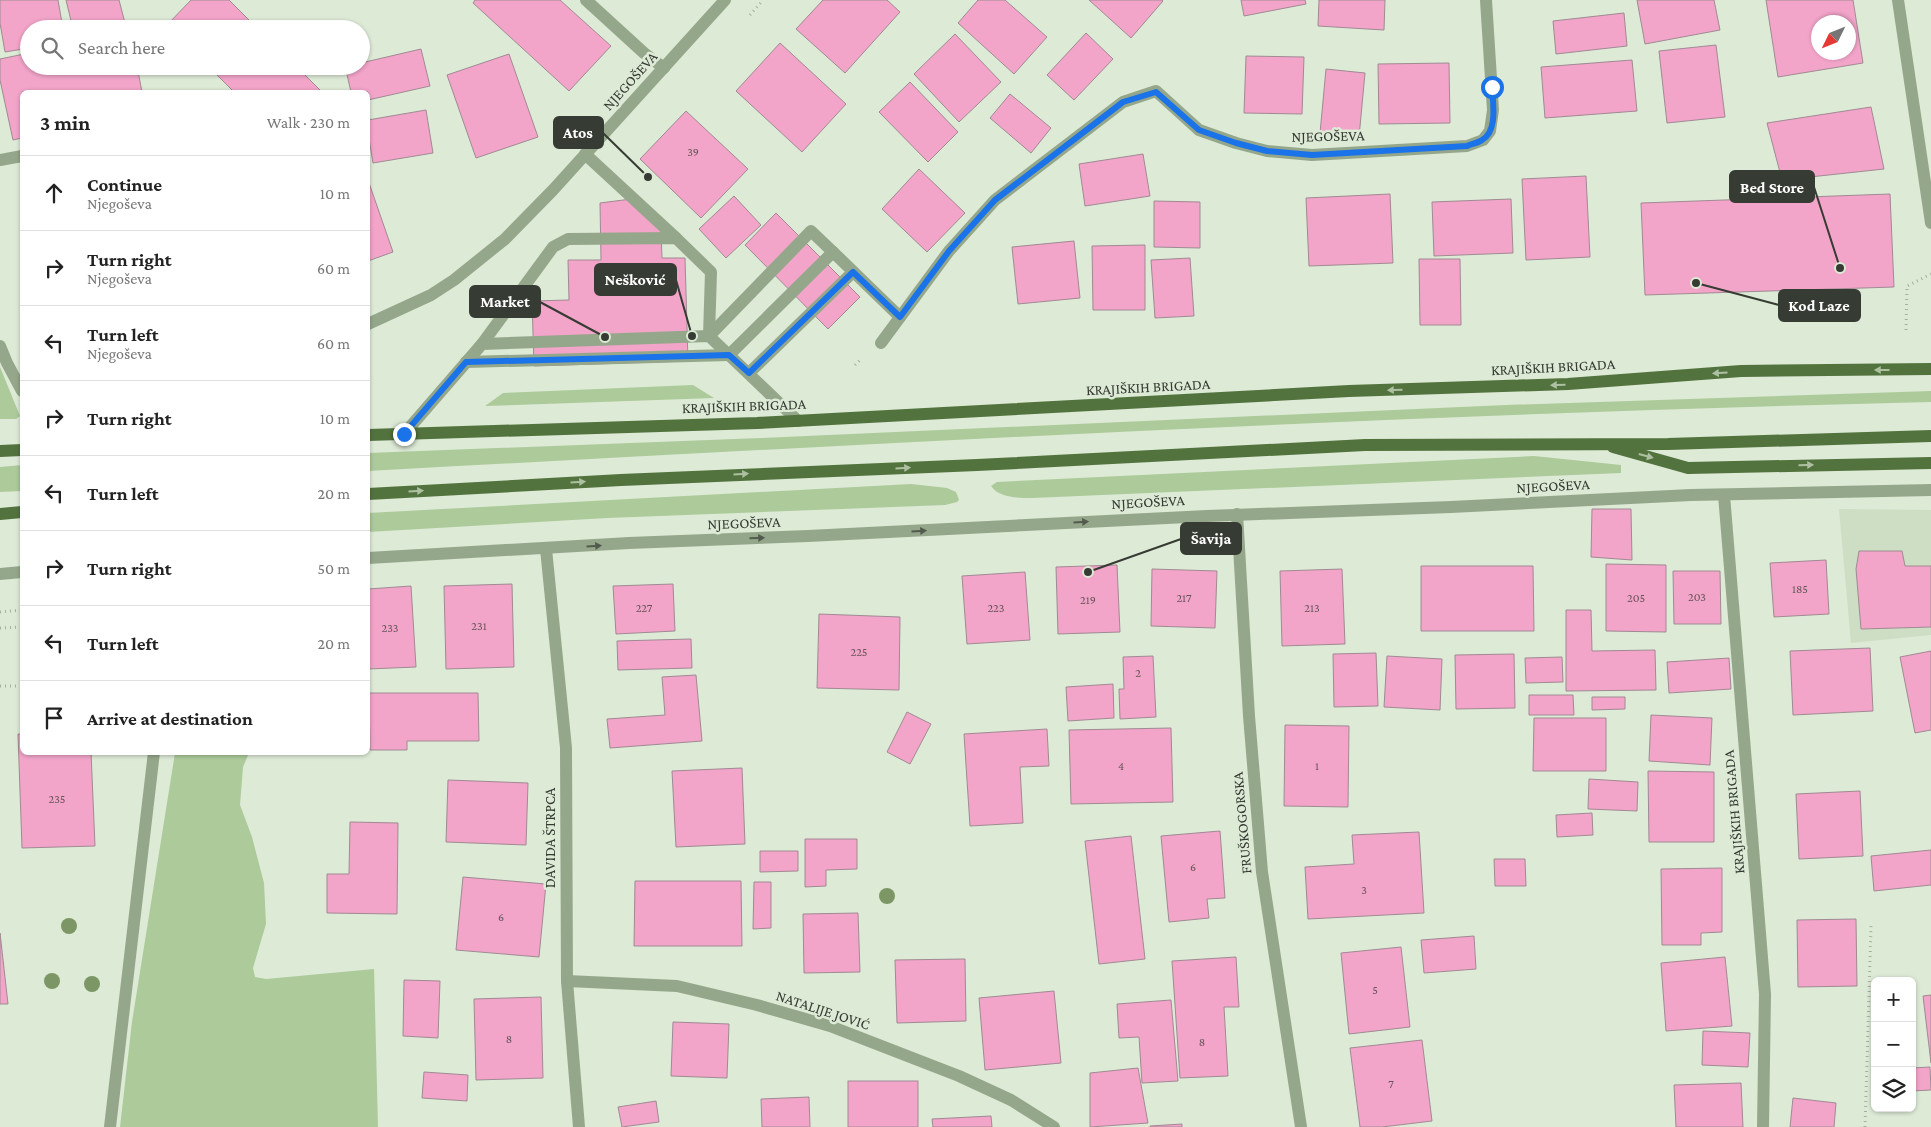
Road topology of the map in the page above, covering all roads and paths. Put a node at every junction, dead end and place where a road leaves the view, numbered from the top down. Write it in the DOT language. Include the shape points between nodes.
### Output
graph roads {
  1 [pos="586,0"];
  2 [pos="726,0"];
  3 [pos="1486,0"];
  4 [pos="1898,0"];
  5 [pos="664,68"];
  6 [pos="585,154"];
  7 [pos="20,156"];
  8 [pos="0,160"];
  9 [pos="1931,223"];
  10 [pos="676,238"];
  11 [pos="833,252"];
  12 [pos="853,272"];
  13 [pos="1931,274"];
  14 [pos="900,317"];
  15 [pos="370,323"];
  16 [pos="1906,330"];
  17 [pos="709,336"];
  18 [pos="881,343"];
  19 [pos="482,344"];
  20 [pos="0,346"];
  21 [pos="729,355"];
  22 [pos="466,362"];
  23 [pos="1931,369"];
  24 [pos="749,373"];
  25 [pos="20,386"];
  26 [pos="798,421"];
  27 [pos="404,434"];
  28 [pos="370,436"];
  29 [pos="1931,436"];
  30 [pos="1598,443"];
  31 [pos="20,450"];
  32 [pos="0,451"];
  33 [pos="1931,463"];
  34 [pos="1931,490"];
  35 [pos="370,494"];
  36 [pos="1724,495"];
  37 [pos="20,512"];
  38 [pos="0,514"];
  39 [pos="1237,514"];
  40 [pos="546,549"];
  41 [pos="370,558"];
  42 [pos="20,572"];
  43 [pos="0,574"];
  44 [pos="20,610"];
  45 [pos="0,612"];
  46 [pos="20,627"];
  47 [pos="0,628"];
  48 [pos="0,686"];
  49 [pos="20,686"];
  50 [pos="154,755"];
  51 [pos="1871,926"];
  52 [pos="567,982"];
  53 [pos="110,1127"];
  54 [pos="579,1127"];
  55 [pos="1054,1127"];
  56 [pos="1302,1127"];
  57 [pos="1763,1127"];
  58 [pos="1865,1127"];
  1 -- 5 [label="street"];
  2 -- 5 [label="street, NJEGOŠEVA"];
  3 -- 14 [label="street, NJEGOŠEVA" via="1493,110 1490,132 1482,140 1467,146 1312,155 1267,151 1199,130 1156,92 1123,102 995,200 949,251"];
  4 -- 9 [label="street"];
  5 -- 6 [label="street, NJEGOŠEVA"];
  6 -- 10 [label="street"];
  6 -- 15 [label="street, NJEGOŠEVA" via="505,240 471,268 431,295"];
  7 -- 8 [label="street"];
  10 -- 17 [label="street" via="711,272"];
  10 -- 19 [label="street" via="568,239 553,247"];
  11 -- 12 [label="street"];
  11 -- 17 [label="street" via="811,231"];
  11 -- 21 [label="street"];
  12 -- 14 [label="street"];
  12 -- 24 [label="street"];
  13 -- 16 [label="path" via="1906,286"];
  14 -- 18 [label="street, NJEGOŠEVA"];
  17 -- 19 [label="street"];
  17 -- 21 [label="street"];
  19 -- 22 [label="street"];
  20 -- 25 [label="street"];
  21 -- 22 [label="street"];
  21 -- 24 [label="street"];
  22 -- 27 [label="street"];
  23 -- 26 [label="main road, KRAJIŠKIH BRIGADA, one-way" via="1741,371 1568,384 1349,391"];
  24 -- 26 [label="street"];
  26 -- 27 [label="main road, KRAJIŠKIH BRIGADA"];
  27 -- 28 [label="main road, KRAJIŠKIH BRIGADA"];
  29 -- 30 [label="main road"];
  30 -- 33 [label="main road, one-way" via="1688,468"];
  35 -- 30 [label="main road, one-way" via="1365,445"];
  31 -- 32 [label="main road"];
  34 -- 36 [label="street, NJEGOŠEVA"];
  36 -- 39 [label="street, NJEGOŠEVA"];
  36 -- 57 [label="street, KRAJIŠKIH BRIGADA" via="1765,994"];
  37 -- 38 [label="main road"];
  40 -- 39 [label="street, NJEGOŠEVA, one-way"];
  39 -- 56 [label="street, FRUŠKOGORSKA" via="1262,872"];
  40 -- 41 [label="street, NJEGOŠEVA"];
  40 -- 52 [label="street, DAVIDA ŠTRPCA" via="566,748"];
  42 -- 43 [label="street"];
  44 -- 45 [label="path"];
  46 -- 47 [label="path"];
  48 -- 49 [label="path"];
  50 -- 53 [label="street"];
  51 -- 58 [label="path"];
  52 -- 54 [label="street, DAVIDA ŠTRPCA"];
  52 -- 55 [label="street, NATALIJE JOVIĆ" via="677,986 830,1026 959,1076 1011,1100"];
}
